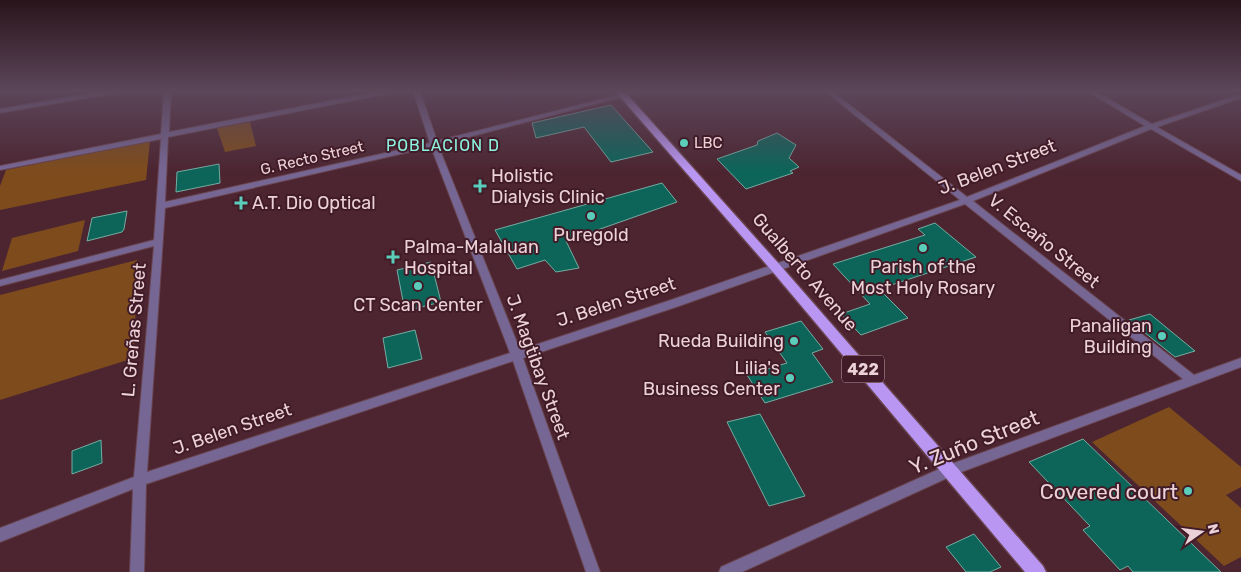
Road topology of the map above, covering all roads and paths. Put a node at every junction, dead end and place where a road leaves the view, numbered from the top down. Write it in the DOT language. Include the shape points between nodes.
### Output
graph roads {
  1 [pos="166,118"];
  2 [pos="254,118"];
  3 [pos="425,118"];
  4 [pos="530,118"];
  5 [pos="643,118"];
  6 [pos="862,118"];
  7 [pos="1137,118"];
  8 [pos="1177,118"];
  9 [pos="1152,126"];
  10 [pos="165,135"];
  11 [pos="434,144"];
  12 [pos="0,168"];
  13 [pos="1241,178"];
  14 [pos="968,200"];
  15 [pos="161,206"];
  16 [pos="159,242"];
  17 [pos="776,268"];
  18 [pos="0,283"];
  19 [pos="516,354"];
  20 [pos="1241,362"];
  21 [pos="1192,380"];
  22 [pos="951,470"];
  23 [pos="140,480"];
  24 [pos="0,535"];
  25 [pos="137,572"];
  26 [pos="593,572"];
  27 [pos="726,572"];
  28 [pos="1037,572"];
  1 -- 10 [label="street, L. Greñas Street"];
  2 -- 10 [label="street"];
  3 -- 11 [label="street, J. Magtibay Street"];
  4 -- 11 [label="street, G. Recto Street"];
  5 -- 17 [label="main road, Gualberto Avenue / 422"];
  6 -- 14 [label="street, V. Escaño Street"];
  7 -- 9 [label="street"];
  8 -- 9 [label="street, J. Belen Street"];
  9 -- 13 [label="street"];
  9 -- 14 [label="street, J. Belen Street"];
  10 -- 12 [label="street"];
  10 -- 15 [label="street, L. Greñas Street"];
  11 -- 15 [label="street, G. Recto Street"];
  11 -- 19 [label="street, J. Magtibay Street"];
  14 -- 17 [label="street, J. Belen Street"];
  14 -- 21 [label="street, V. Escaño Street"];
  15 -- 16 [label="street, L. Greñas Street"];
  16 -- 18 [label="street"];
  16 -- 23 [label="street, L. Greñas Street"];
  17 -- 19 [label="street, J. Belen Street"];
  17 -- 22 [label="main road, Gualberto Avenue / 422"];
  19 -- 23 [label="street, J. Belen Street"];
  19 -- 26 [label="street, J. Magtibay Street"];
  20 -- 21 [label="street, Y. Zuño Street"];
  21 -- 22 [label="street, Y. Zuño Street"];
  22 -- 27 [label="street, Y. Zuño Street"];
  22 -- 28 [label="main road, Gualberto Avenue / 422"];
  23 -- 24 [label="street, J. Belen Street"];
  23 -- 25 [label="street, L. Greñas Street"];
}
